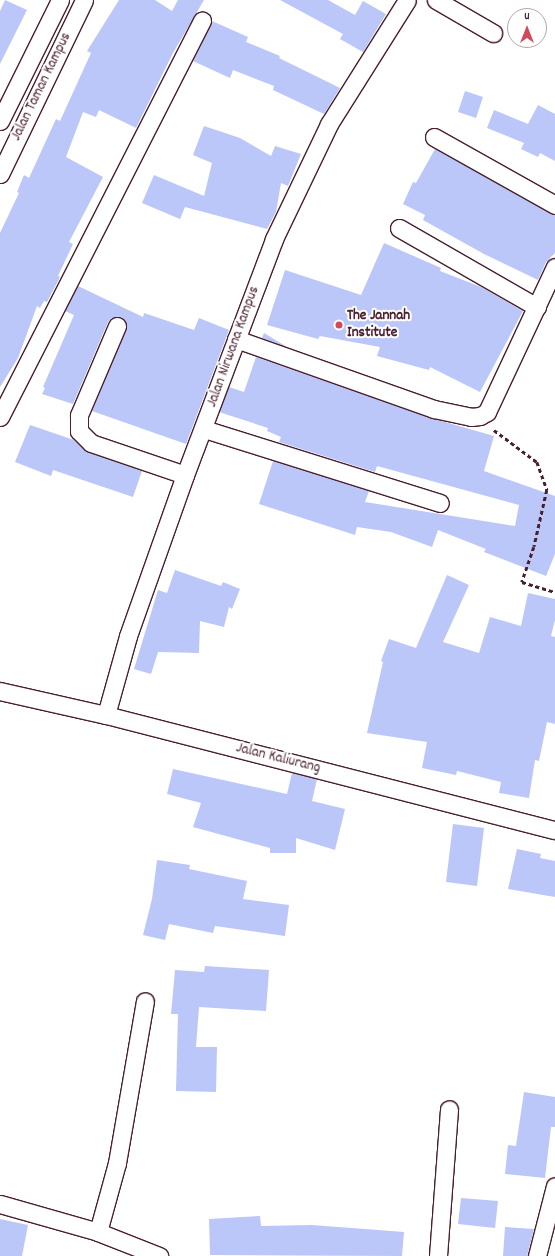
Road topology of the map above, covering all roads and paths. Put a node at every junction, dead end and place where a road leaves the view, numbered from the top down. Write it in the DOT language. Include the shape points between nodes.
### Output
graph roads {
  1 [pos="60,0"];
  2 [pos="84,0"];
  3 [pos="407,0"];
  4 [pos="436,0"];
  5 [pos="202,21"];
  6 [pos="493,33"];
  7 [pos="2,117"];
  8 [pos="26,120"];
  9 [pos="434,137"];
  10 [pos="0,174"];
  11 [pos="555,205"];
  12 [pos="398,228"];
  13 [pos="555,267"];
  14 [pos="537,307"];
  15 [pos="116,326"];
  16 [pos="236,339"];
  17 [pos="0,417"];
  18 [pos="476,417"];
  19 [pos="204,429"];
  20 [pos="185,475"];
  21 [pos="440,503"];
  22 [pos="555,592"];
  23 [pos="0,691"];
  24 [pos="106,715"];
  25 [pos="555,830"];
  26 [pos="145,1000"];
  27 [pos="449,1109"];
  28 [pos="555,1186"];
  29 [pos="0,1204"];
  30 [pos="98,1232"];
  31 [pos="159,1256"];
  32 [pos="438,1256"];
  33 [pos="537,1256"];
  1 -- 7 [label="street, Jalan Taman Kampus"];
  2 -- 8 [label="street, Jalan Taman Kampus"];
  3 -- 16 [label="street, Jalan Nirwana Kampus" via="314,152 274,238"];
  4 -- 6 [label="street"];
  5 -- 17 [label="street"];
  7 -- 8 [label="street"];
  8 -- 10 [label="street, Jalan Taman Kampus"];
  9 -- 11 [label="street"];
  12 -- 14 [label="street"];
  13 -- 14 [label="street"];
  14 -- 18 [label="street" via="487,412"];
  15 -- 20 [label="street" via="79,415 79,431 91,443"];
  16 -- 18 [label="street" via="434,410"];
  16 -- 19 [label="street, Jalan Nirwana Kampus"];
  18 -- 22 [label="path" via="537,462 547,490 534,546 522,582"];
  19 -- 20 [label="street, Jalan Nirwana Kampus"];
  19 -- 21 [label="street"];
  20 -- 24 [label="street, Jalan Nirwana Kampus" via="128,636"];
  23 -- 24 [label="street, Jalan Kaliurang"];
  24 -- 25 [label="street, Jalan Kaliurang"];
  26 -- 30 [label="street" via="116,1163"];
  27 -- 32 [label="street"];
  28 -- 33 [label="street"];
  29 -- 30 [label="street"];
  30 -- 31 [label="street"];
}
